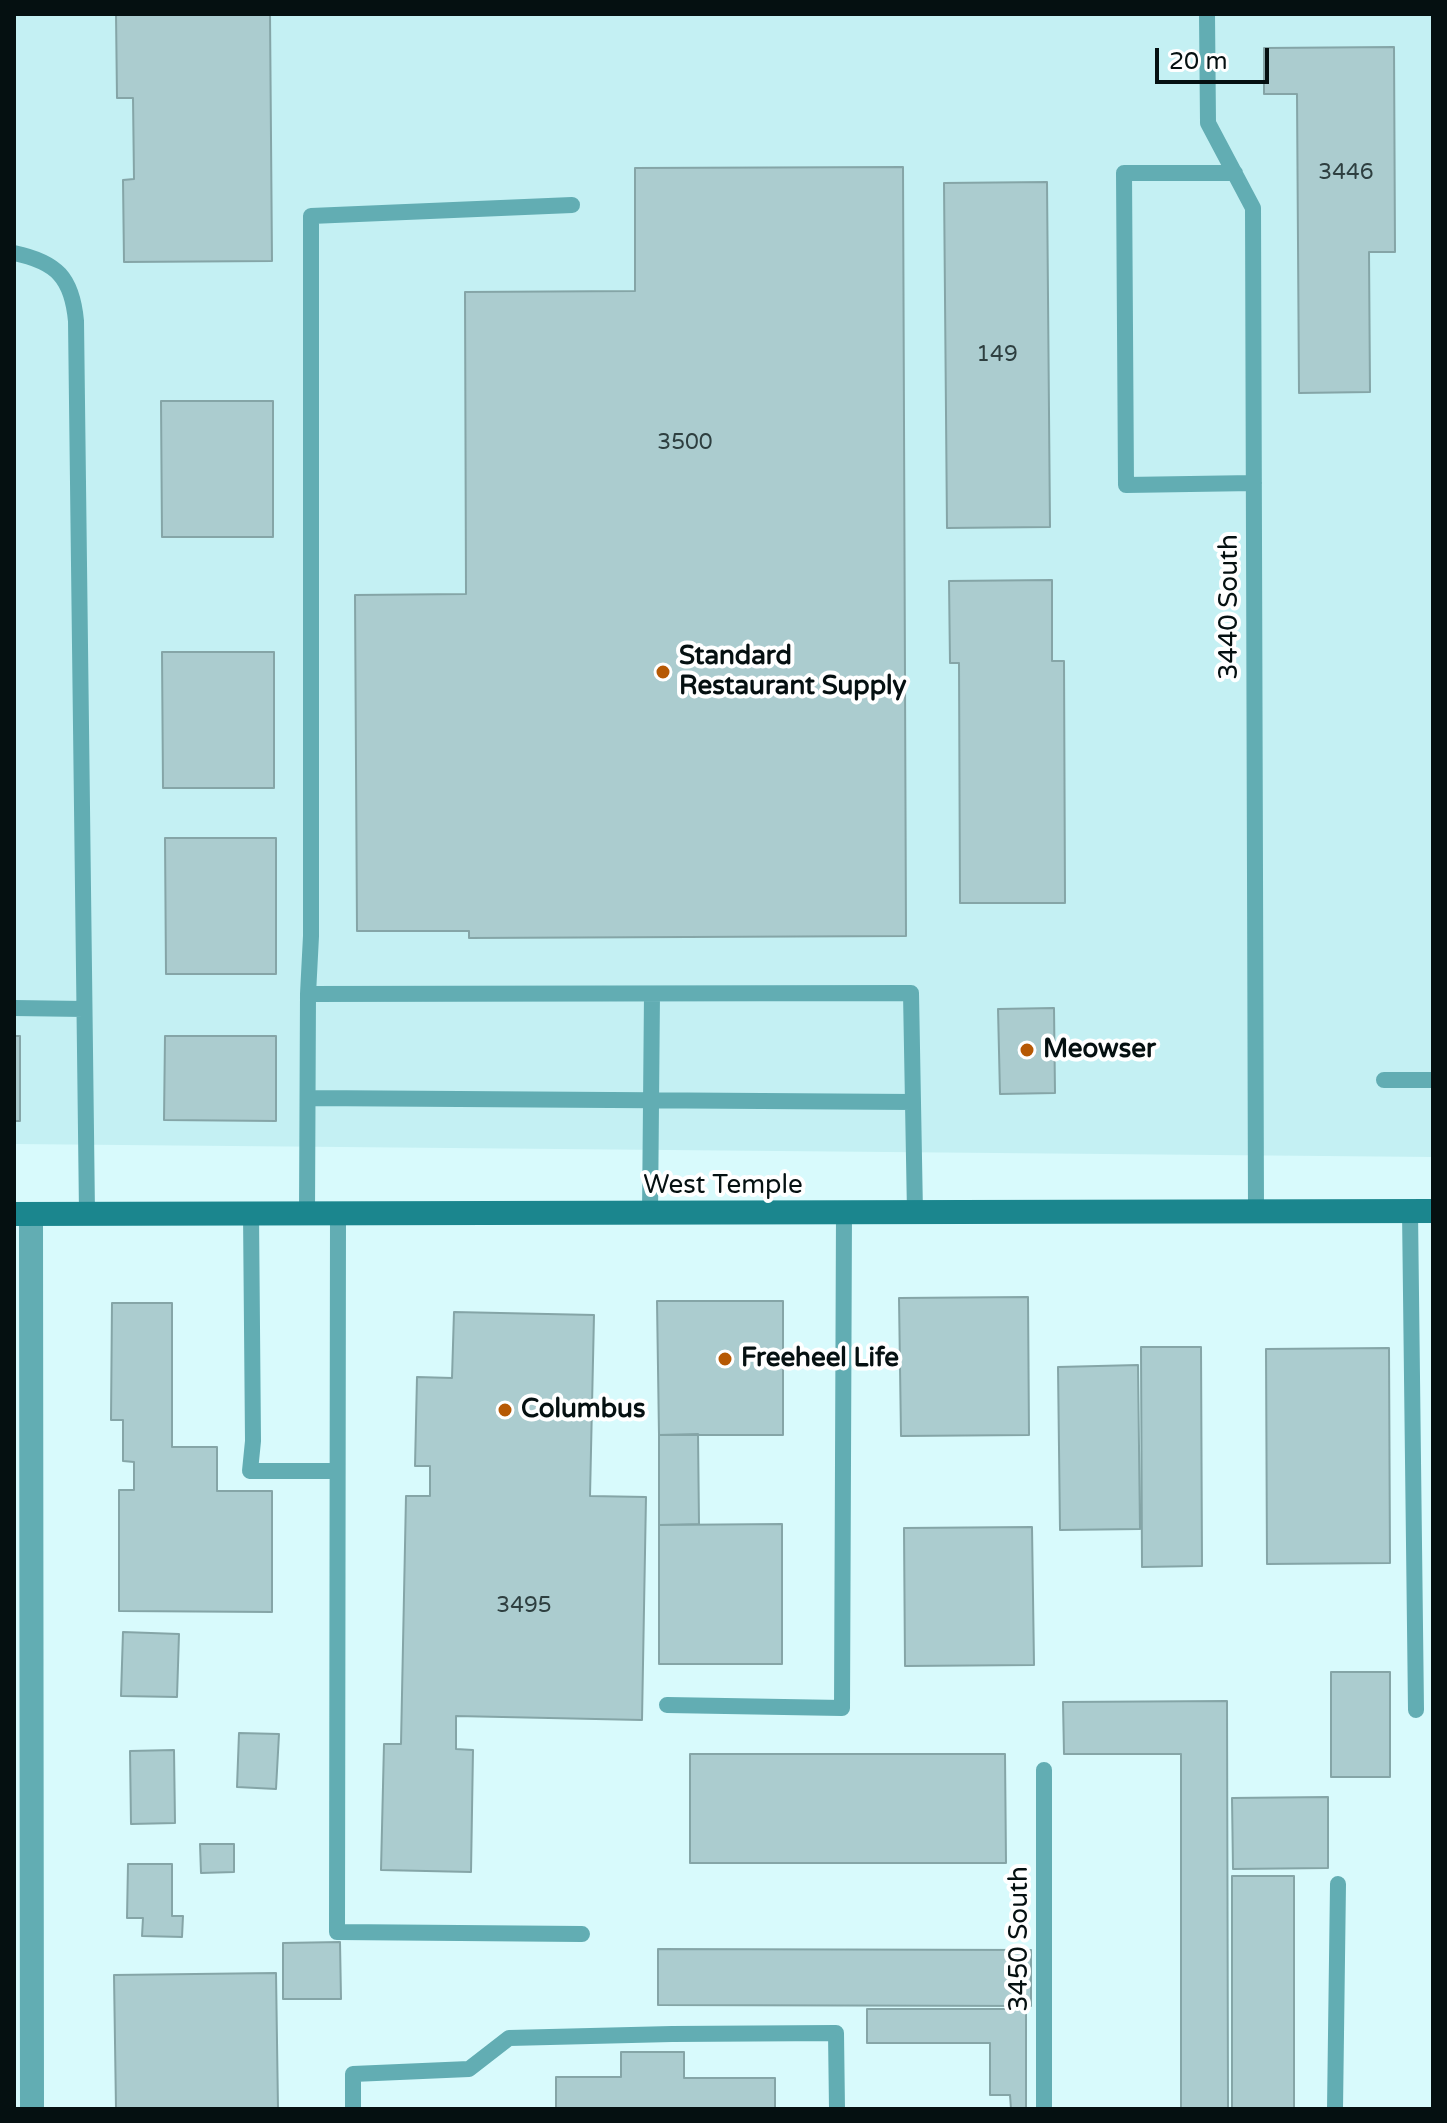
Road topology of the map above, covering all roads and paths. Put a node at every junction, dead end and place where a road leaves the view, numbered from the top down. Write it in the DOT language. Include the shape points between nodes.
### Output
graph roads {
  1 [pos="1207,14"];
  2 [pos="1235,173"];
  3 [pos="572,205"];
  4 [pos="14,253"];
  5 [pos="1254,483"];
  6 [pos="308,994"];
  7 [pos="652,994"];
  8 [pos="14,1008"];
  9 [pos="84,1009"];
  10 [pos="1384,1080"];
  11 [pos="1433,1080"];
  12 [pos="308,1098"];
  13 [pos="651,1101"];
  14 [pos="913,1102"];
  15 [pos="1256,1210"];
  16 [pos="1422,1211"];
  17 [pos="87,1213"];
  18 [pos="251,1213"];
  19 [pos="307,1213"];
  20 [pos="338,1213"];
  21 [pos="844,1213"];
  22 [pos="915,1213"];
  23 [pos="22,1214"];
  24 [pos="650,1214"];
  25 [pos="337,1471"];
  26 [pos="667,1705"];
  27 [pos="1416,1710"];
  28 [pos="1044,1770"];
  29 [pos="23,1773"];
  30 [pos="1338,1884"];
  31 [pos="582,1934"];
  32 [pos="32,2109"];
  33 [pos="353,2109"];
  34 [pos="837,2109"];
  35 [pos="1044,2109"];
  36 [pos="1335,2109"];
  1 -- 2 [label="lane, 3440 South" via="1208,123"];
  2 -- 5 [label="lane, 3440 South" via="1253,208"];
  2 -- 5 [label="lane" via="1124,173 1126,485"];
  3 -- 6 [label="lane" via="311,216"];
  4 -- 9 [label="lane" via="53,268 66,280 74,299"];
  5 -- 15 [label="lane, 3440 South"];
  6 -- 7 [label="lane"];
  6 -- 12 [label="lane"];
  7 -- 13 [label="lane"];
  7 -- 14 [label="lane" via="911,993"];
  8 -- 9 [label="lane"];
  9 -- 17 [label="lane"];
  10 -- 11 [label="lane"];
  12 -- 13 [label="lane"];
  12 -- 19 [label="lane"];
  13 -- 14 [label="lane"];
  13 -- 24 [label="lane"];
  14 -- 22 [label="lane"];
  15 -- 16 [label="street, West Temple"];
  15 -- 22 [label="street, West Temple"];
  16 -- 27 [label="lane"];
  17 -- 18 [label="street, West Temple"];
  17 -- 23 [label="street, West Temple"];
  18 -- 19 [label="street, West Temple"];
  18 -- 25 [label="lane" via="250,1471"];
  19 -- 20 [label="street, West Temple"];
  20 -- 24 [label="street, West Temple"];
  20 -- 25 [label="lane"];
  21 -- 22 [label="street, West Temple"];
  21 -- 24 [label="street, West Temple"];
  21 -- 26 [label="lane" via="842,1708"];
  23 -- 29 [label="street"];
  25 -- 31 [label="lane" via="337,1932"];
  28 -- 35 [label="lane, 3450 South"];
  29 -- 32 [label="street"];
  30 -- 36 [label="lane"];
  33 -- 34 [label="lane" via="353,2074 469,2069 509,2038 836,2033"];
}
